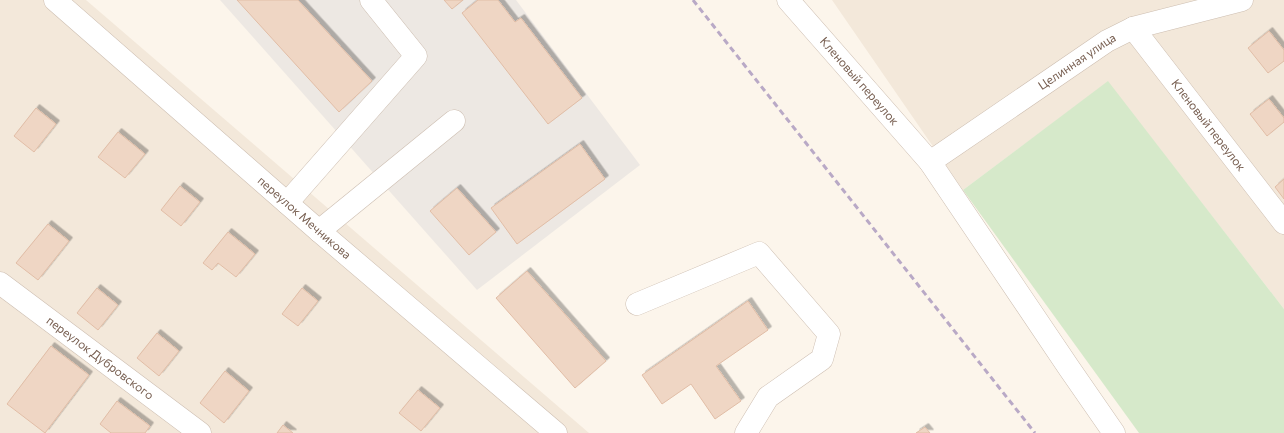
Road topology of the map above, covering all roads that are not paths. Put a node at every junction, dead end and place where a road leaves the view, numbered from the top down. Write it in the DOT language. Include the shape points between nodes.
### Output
graph roads {
  1 [pos="56,0"];
  2 [pos="371,0"];
  3 [pos="788,0"];
  4 [pos="1242,0"];
  5 [pos="1133,28"];
  6 [pos="454,121"];
  7 [pos="930,162"];
  8 [pos="287,202"];
  9 [pos="1284,223"];
  10 [pos="319,231"];
  11 [pos="0,283"];
  12 [pos="637,304"];
  13 [pos="200,433"];
  14 [pos="556,433"];
  15 [pos="746,433"];
  16 [pos="1114,433"];
  1 -- 8 [label="street, переулок Мечникова"];
  2 -- 8 [label="street" via="416,56"];
  3 -- 7 [label="street, Кленовый переулок"];
  4 -- 5 [label="street, Целинная улица"];
  5 -- 7 [label="street, Целинная улица" via="1107,42"];
  5 -- 9 [label="street, Кленовый переулок"];
  6 -- 10 [label="street"];
  7 -- 16 [label="street, Кленовый переулок"];
  8 -- 10 [label="street, переулок Мечникова"];
  10 -- 14 [label="street, переулок Мечникова"];
  11 -- 13 [label="street, переулок Дубровского"];
  12 -- 15 [label="street" via="759,253 829,334 822,359 768,397"];
}
